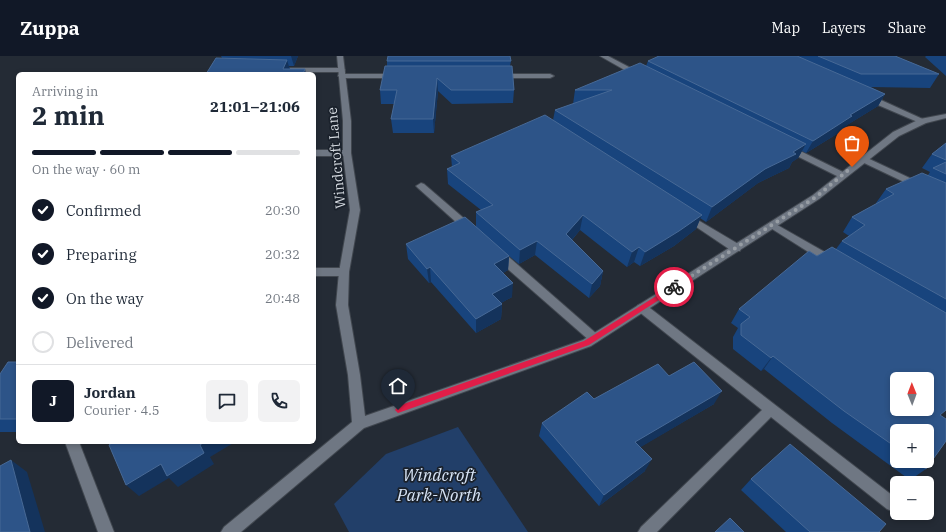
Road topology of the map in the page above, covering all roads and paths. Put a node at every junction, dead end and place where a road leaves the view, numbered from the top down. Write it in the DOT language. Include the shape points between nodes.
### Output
graph roads {
  1 [pos="340,56"];
  2 [pos="603,56"];
  3 [pos="280,70"];
  4 [pos="342,73"];
  5 [pos="404,76"];
  6 [pos="489,76"];
  7 [pos="550,76"];
  8 [pos="646,77"];
  9 [pos="858,93"];
  10 [pos="946,116"];
  11 [pos="923,121"];
  12 [pos="779,144"];
  13 [pos="316,153"];
  14 [pos="347,153"];
  15 [pos="863,159"];
  16 [pos="842,175"];
  17 [pos="420,186"];
  18 [pos="946,199"];
  19 [pos="676,209"];
  20 [pos="772,225"];
  21 [pos="480,238"];
  22 [pos="736,248"];
  23 [pos="492,249"];
  24 [pos="846,269"];
  25 [pos="316,272"];
  26 [pos="344,272"];
  27 [pos="642,308"];
  28 [pos="594,338"];
  29 [pos="772,410"];
  30 [pos="359,424"];
  31 [pos="73,444"];
  32 [pos="890,502"];
  33 [pos="106,532"];
  34 [pos="229,532"];
  35 [pos="646,532"];
  1 -- 4 [label="street, Windcroft Lane"];
  2 -- 8 [label="street"];
  3 -- 4 [label="street"];
  4 -- 5 [label="street"];
  4 -- 14 [label="street, Windcroft Lane"];
  6 -- 7 [label="street"];
  9 -- 11 [label="street"];
  10 -- 11 [label="street"];
  11 -- 15 [label="street" via="896,134"];
  12 -- 16 [label="street"];
  13 -- 14 [label="street"];
  14 -- 26 [label="street, Windcroft Lane" via="355,210"];
  15 -- 16 [label="street"];
  15 -- 18 [label="street"];
  16 -- 20 [label="street" via="816,197"];
  17 -- 21 [label="street"];
  19 -- 22 [label="street"];
  20 -- 22 [label="street"];
  20 -- 24 [label="street"];
  22 -- 27 [label="street"];
  23 -- 28 [label="street"];
  25 -- 26 [label="street"];
  26 -- 30 [label="street, Windcroft Lane" via="342,305"];
  27 -- 28 [label="street"];
  27 -- 29 [label="street"];
  28 -- 30 [label="street" via="587,343"];
  29 -- 32 [label="street"];
  29 -- 35 [label="street"];
  30 -- 34 [label="street"];
  31 -- 33 [label="street"];
}
